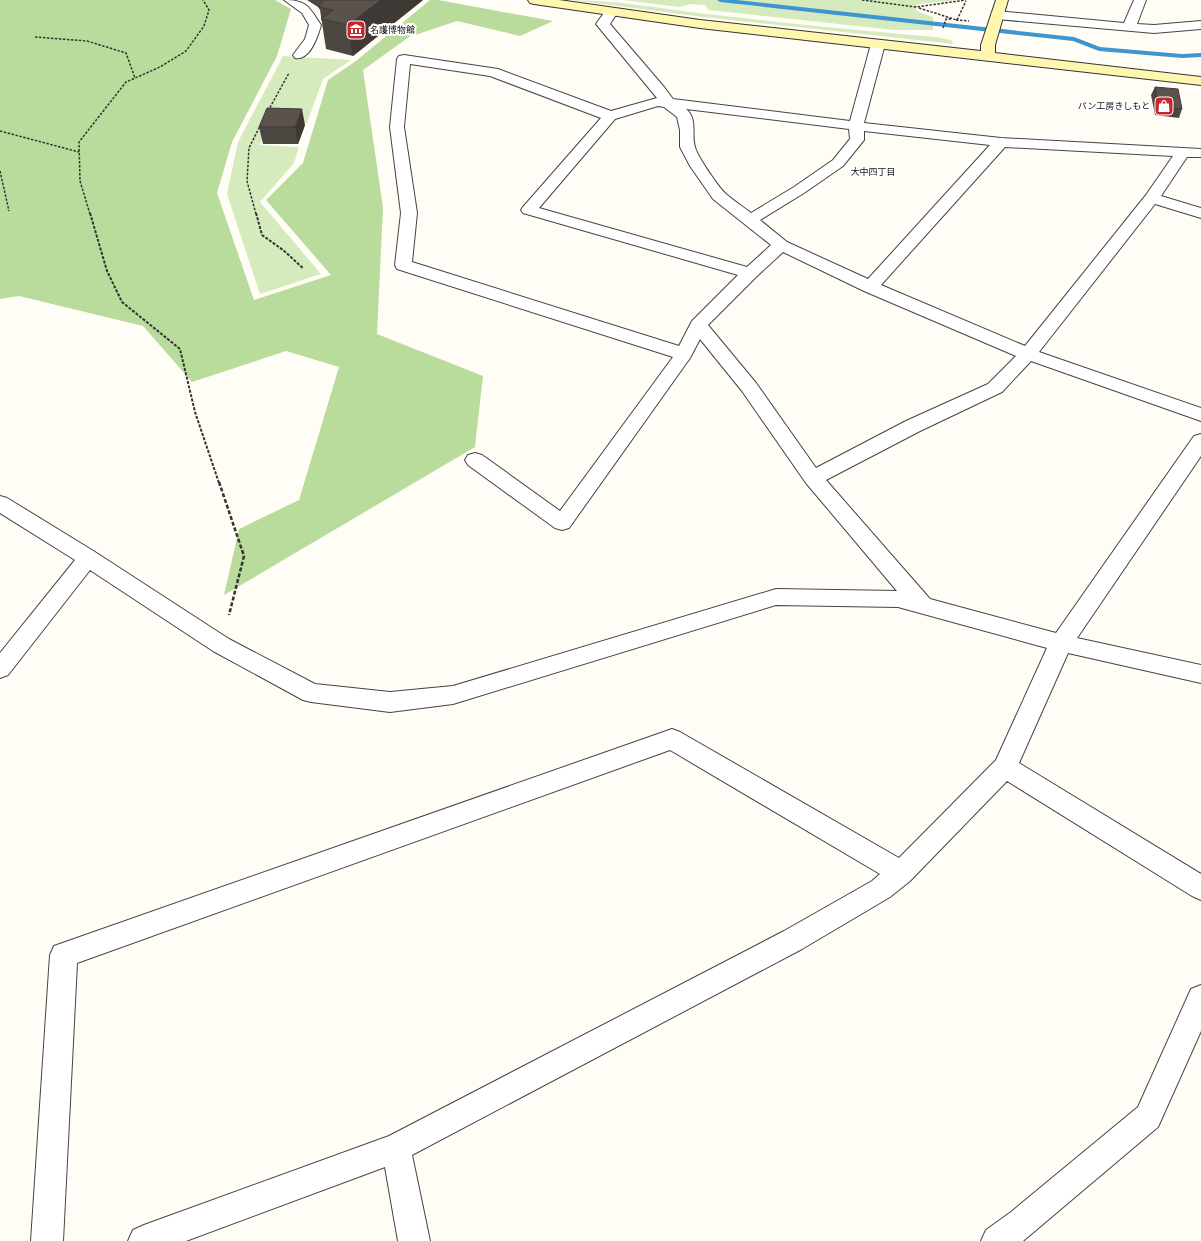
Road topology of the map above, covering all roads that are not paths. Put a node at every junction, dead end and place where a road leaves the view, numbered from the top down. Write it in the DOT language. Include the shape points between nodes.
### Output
graph roads {
  1 [pos="290,0"];
  2 [pos="534,0"];
  3 [pos="1002,0"];
  4 [pos="1140,0"];
  5 [pos="611,12"];
  6 [pos="996,18"];
  7 [pos="1201,25"];
  8 [pos="1129,27"];
  9 [pos="878,44"];
  10 [pos="988,50"];
  11 [pos="299,55"];
  12 [pos="1201,81"];
  13 [pos="668,103"];
  14 [pos="610,116"];
  15 [pos="856,126"];
  16 [pos="1002,142"];
  17 [pos="1184,152"];
  18 [pos="1201,153"];
  19 [pos="1152,198"];
  20 [pos="1201,213"];
  21 [pos="750,220"];
  22 [pos="781,246"];
  23 [pos="750,273"];
  24 [pos="870,287"];
  25 [pos="698,325"];
  26 [pos="684,354"];
  27 [pos="1028,354"];
  28 [pos="1201,415"];
  29 [pos="1201,441"];
  30 [pos="475,460"];
  31 [pos="812,478"];
  32 [pos="0,503"];
  33 [pos="88,558"];
  34 [pos="923,606"];
  35 [pos="1061,643"];
  36 [pos="0,669"];
  37 [pos="1201,674"];
  38 [pos="1005,767"];
  39 [pos="901,873"];
  40 [pos="1201,888"];
  41 [pos="1201,999"];
  42 [pos="396,1148"];
  43 [pos="48,1241"];
  44 [pos="144,1241"];
  45 [pos="414,1241"];
  46 [pos="997,1241"];
  1 -- 11 [label="lane" via="306,11 315,25 311,39"];
  2 -- 5 [label="street"];
  3 -- 6 [label="street"];
  4 -- 8 [label="street"];
  5 -- 9 [label="street"];
  5 -- 13 [label="street" via="603,24 660,90"];
  6 -- 8 [label="street"];
  6 -- 10 [label="street"];
  7 -- 8 [label="street" via="1154,29"];
  9 -- 10 [label="street"];
  9 -- 15 [label="street"];
  10 -- 12 [label="street"];
  13 -- 14 [label="street" via="657,102"];
  13 -- 15 [label="street"];
  13 -- 21 [label="street" via="684,115 687,147 719,196"];
  14 -- 23 [label="street" via="529,210"];
  14 -- 26 [label="street" via="493,72 404,59 397,127 409,213 403,265"];
  15 -- 16 [label="street"];
  15 -- 21 [label="street" via="857,140 838,163"];
  16 -- 17 [label="street"];
  16 -- 24 [label="street"];
  17 -- 18 [label="street"];
  17 -- 19 [label="street"];
  19 -- 20 [label="street"];
  19 -- 27 [label="street"];
  21 -- 22 [label="street"];
  22 -- 23 [label="street"];
  22 -- 24 [label="street"];
  23 -- 25 [label="street"];
  24 -- 27 [label="street"];
  25 -- 26 [label="street"];
  25 -- 31 [label="street" via="749,387"];
  26 -- 30 [label="street" via="562,523"];
  27 -- 28 [label="street"];
  27 -- 31 [label="street" via="995,388 913,426"];
  29 -- 35 [label="street"];
  31 -- 34 [label="street"];
  32 -- 33 [label="street"];
  33 -- 34 [label="street" via="221,645 311,693 390,702 453,695 776,597 898,599"];
  33 -- 36 [label="street"];
  34 -- 35 [label="street"];
  35 -- 37 [label="street"];
  35 -- 38 [label="street"];
  38 -- 39 [label="street"];
  38 -- 40 [label="street"];
  39 -- 42 [label="street" via="881,889 793,940"];
  39 -- 43 [label="street" via="672,739 64,955"];
  41 -- 46 [label="street" via="1148,1117"];
  42 -- 44 [label="street"];
  42 -- 45 [label="street"];
}
